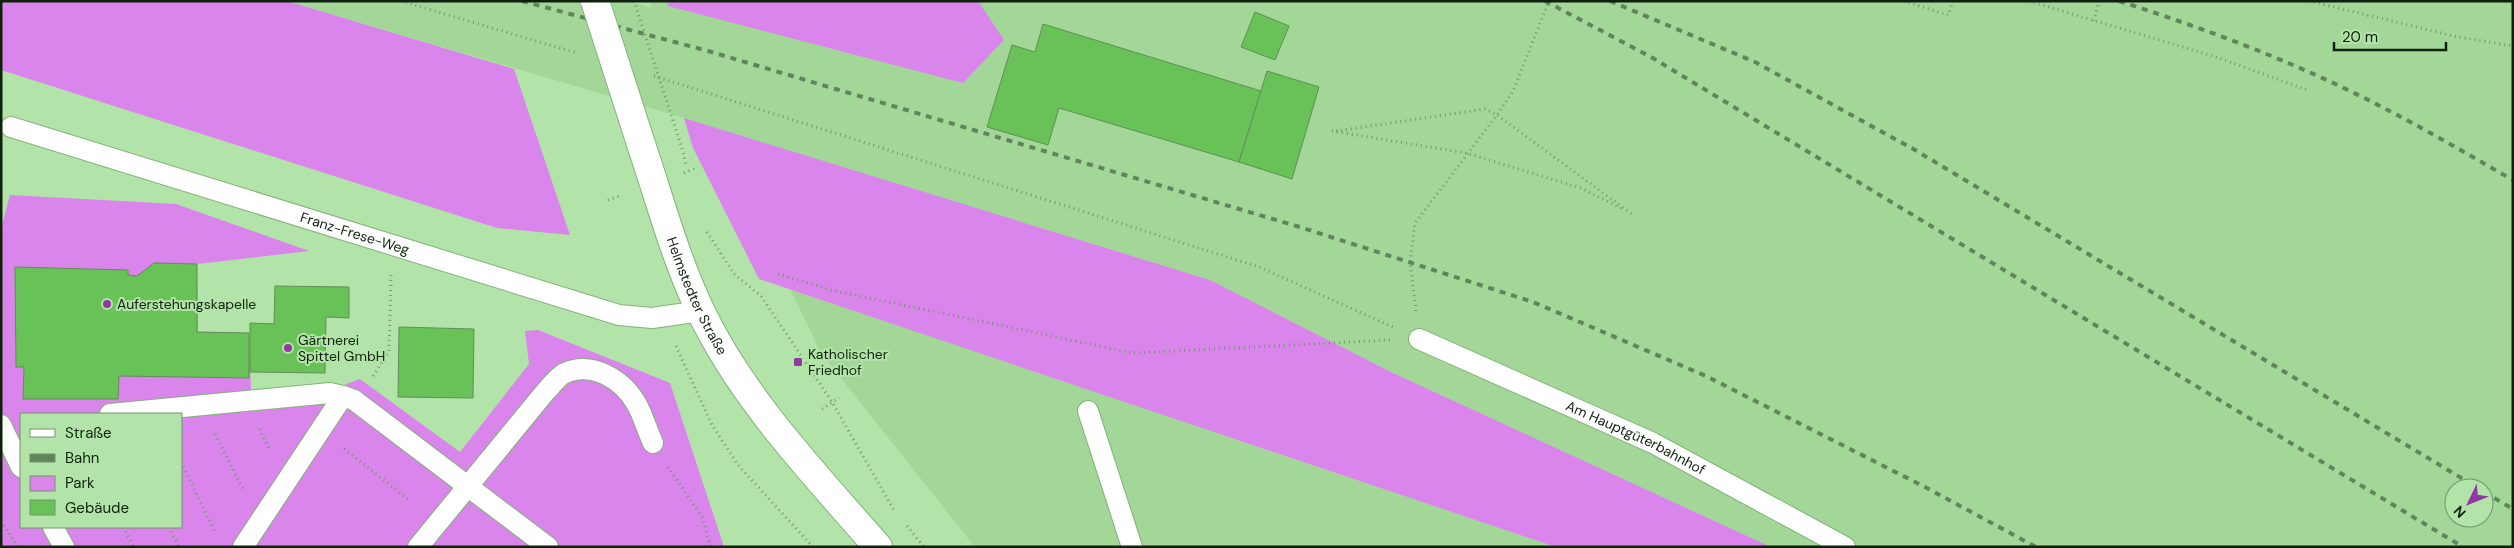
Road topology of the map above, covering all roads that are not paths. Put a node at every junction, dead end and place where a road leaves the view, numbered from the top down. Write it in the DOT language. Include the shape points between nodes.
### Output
graph roads {
  1 [pos="595,1"];
  2 [pos="11,127"];
  3 [pos="700,311"];
  4 [pos="1419,339"];
  5 [pos="348,398"];
  6 [pos="1088,411"];
  7 [pos="121,413"];
  8 [pos="9,428"];
  9 [pos="653,443"];
  10 [pos="20,464"];
  11 [pos="467,487"];
  12 [pos="54,528"];
  13 [pos="64,547"];
  14 [pos="243,547"];
  15 [pos="418,547"];
  16 [pos="548,547"];
  17 [pos="878,547"];
  18 [pos="1132,547"];
  19 [pos="1845,547"];
  1 -- 3 [label="main road, Helmstedter Straße, bridge" via="670,236"];
  2 -- 3 [label="lane, Franz-Frese-Weg" via="619,315 652,318"];
  3 -- 17 [label="main road, Helmstedter Straße" via="762,411"];
  4 -- 19 [label="lane, Am Hauptgüterbahnhof" via="1652,443"];
  5 -- 7 [label="lane" via="330,393"];
  5 -- 11 [label="lane"];
  5 -- 14 [label="lane" via="320,430"];
  6 -- 18 [label="lane"];
  8 -- 10 [label="lane"];
  9 -- 11 [label="lane" via="636,404 622,385 604,373 582,369 563,374 546,391"];
  11 -- 15 [label="lane"];
  11 -- 16 [label="lane"];
  12 -- 13 [label="lane"];
}
